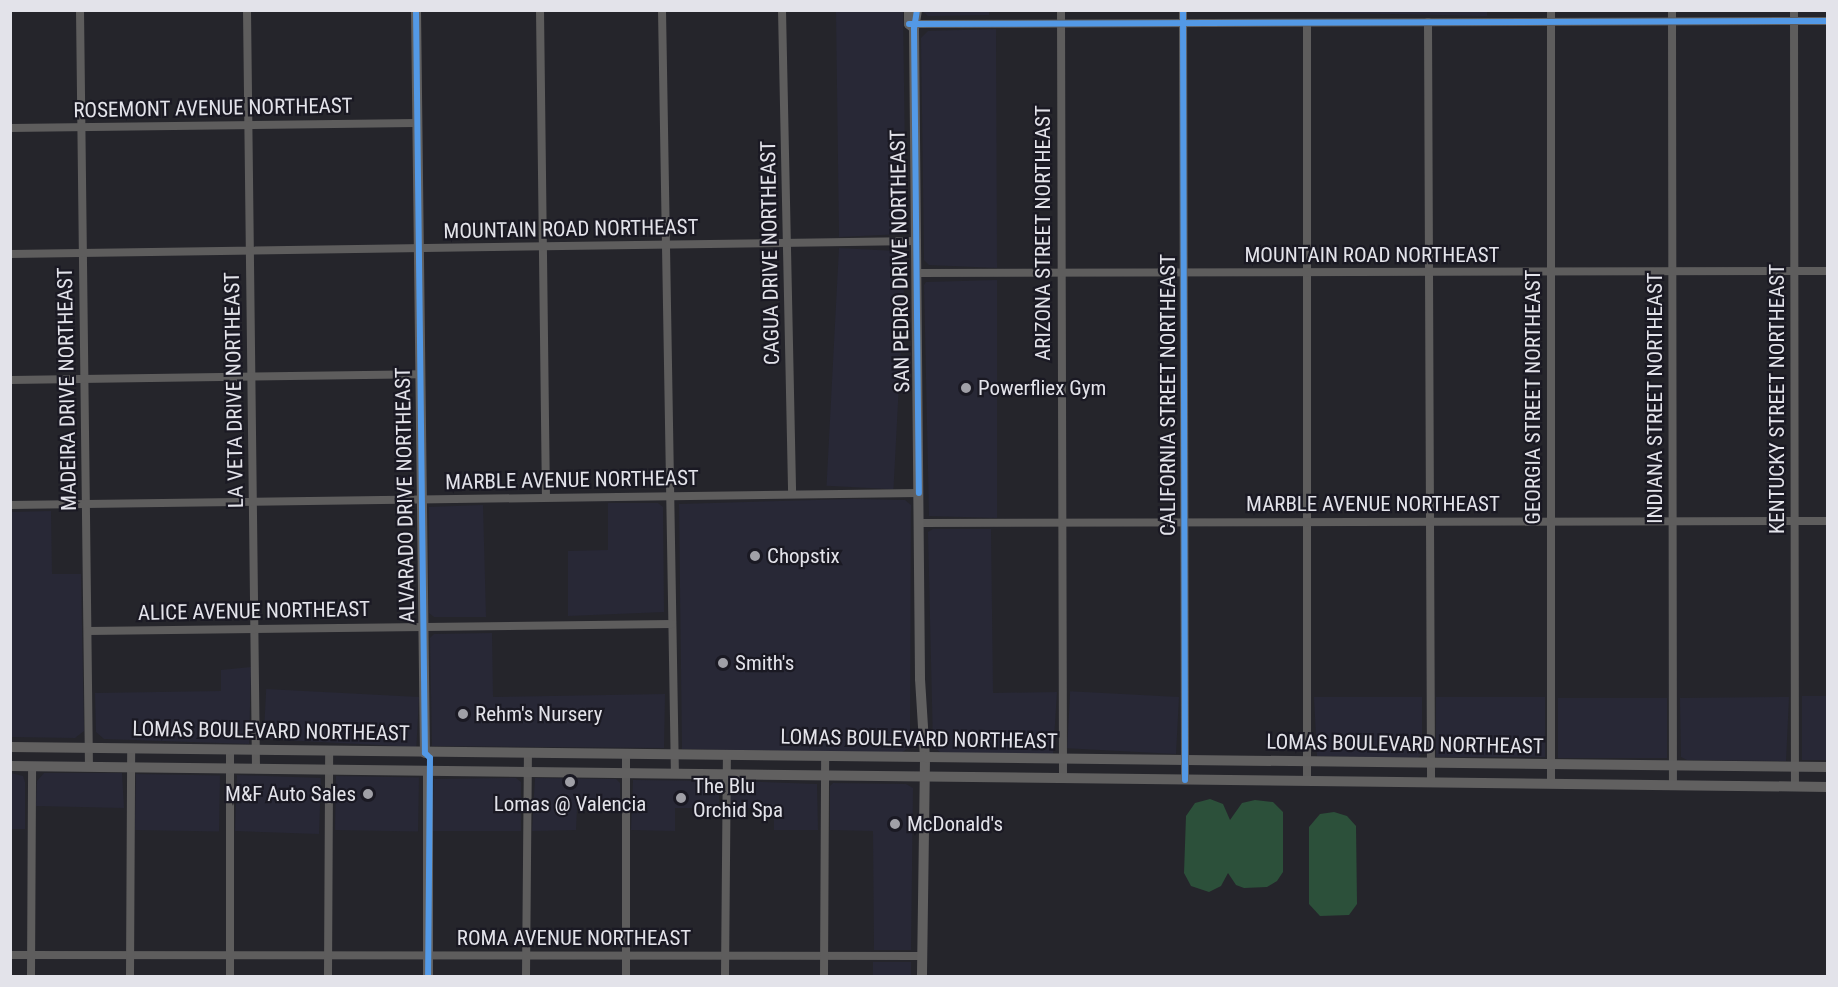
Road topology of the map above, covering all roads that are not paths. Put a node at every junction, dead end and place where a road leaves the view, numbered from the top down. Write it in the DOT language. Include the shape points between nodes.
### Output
graph roads {
  1 [pos="80,10"];
  2 [pos="247,10"];
  3 [pos="416,10"];
  4 [pos="540,10"];
  5 [pos="662,10"];
  6 [pos="782,10"];
  7 [pos="909,10"];
  8 [pos="917,10"];
  9 [pos="1061,10"];
  10 [pos="1184,10"];
  11 [pos="1551,10"];
  12 [pos="1672,10"];
  13 [pos="1794,10"];
  14 [pos="1794,21"];
  15 [pos="1827,21"];
  16 [pos="1428,22"];
  17 [pos="1551,22"];
  18 [pos="1184,23"];
  19 [pos="1672,23"];
  20 [pos="1061,24"];
  21 [pos="1307,24"];
  22 [pos="914,25"];
  23 [pos="416,123"];
  24 [pos="247,126"];
  25 [pos="10,128"];
  26 [pos="81,128"];
  27 [pos="917,241"];
  28 [pos="789,244"];
  29 [pos="544,246"];
  30 [pos="664,246"];
  31 [pos="419,249"];
  32 [pos="251,251"];
  33 [pos="83,253"];
  34 [pos="10,254"];
  35 [pos="1795,271"];
  36 [pos="1827,271"];
  37 [pos="1306,272"];
  38 [pos="1430,272"];
  39 [pos="1552,272"];
  40 [pos="1672,272"];
  41 [pos="917,273"];
  42 [pos="1061,274"];
  43 [pos="1185,274"];
  44 [pos="420,374"];
  45 [pos="250,379"];
  46 [pos="10,380"];
  47 [pos="84,380"];
  48 [pos="919,493"];
  49 [pos="792,494"];
  50 [pos="669,497"];
  51 [pos="546,498"];
  52 [pos="422,500"];
  53 [pos="254,503"];
  54 [pos="10,505"];
  55 [pos="86,505"];
  56 [pos="1827,521"];
  57 [pos="1307,522"];
  58 [pos="1430,522"];
  59 [pos="1551,522"];
  60 [pos="1673,522"];
  61 [pos="1795,522"];
  62 [pos="919,523"];
  63 [pos="1062,523"];
  64 [pos="1185,524"];
  65 [pos="672,624"];
  66 [pos="424,627"];
  67 [pos="256,629"];
  68 [pos="88,631"];
  69 [pos="10,747"];
  70 [pos="89,747"];
  71 [pos="131,747"];
  72 [pos="230,750"];
  73 [pos="257,751"];
  74 [pos="328,751"];
  75 [pos="425,753"];
  76 [pos="528,754"];
  77 [pos="626,755"];
  78 [pos="675,755"];
  79 [pos="727,756"];
  80 [pos="825,758"];
  81 [pos="925,759"];
  82 [pos="1063,759"];
  83 [pos="1185,761"];
  84 [pos="1307,762"];
  85 [pos="1430,764"];
  86 [pos="1551,765"];
  87 [pos="10,766"];
  88 [pos="32,766"];
  89 [pos="90,766"];
  90 [pos="1673,766"];
  91 [pos="131,767"];
  92 [pos="1795,767"];
  93 [pos="1827,767"];
  94 [pos="230,768"];
  95 [pos="256,769"];
  96 [pos="328,770"];
  97 [pos="428,772"];
  98 [pos="527,772"];
  99 [pos="626,774"];
  100 [pos="675,774"];
  101 [pos="727,775"];
  102 [pos="824,776"];
  103 [pos="923,777"];
  104 [pos="1063,779"];
  105 [pos="1185,780"];
  106 [pos="1307,781"];
  107 [pos="1431,783"];
  108 [pos="1551,784"];
  109 [pos="1673,785"];
  110 [pos="1795,787"];
  111 [pos="1827,787"];
  112 [pos="10,955"];
  113 [pos="31,955"];
  114 [pos="130,956"];
  115 [pos="230,956"];
  116 [pos="328,956"];
  117 [pos="428,956"];
  118 [pos="526,956"];
  119 [pos="725,956"];
  120 [pos="824,956"];
  121 [pos="922,956"];
  122 [pos="626,957"];
  123 [pos="31,976"];
  124 [pos="130,976"];
  125 [pos="230,976"];
  126 [pos="328,976"];
  127 [pos="428,976"];
  128 [pos="526,976"];
  129 [pos="626,976"];
  130 [pos="725,976"];
  131 [pos="824,976"];
  132 [pos="922,976"];
  1 -- 26 [label="street, MADEIRA DRIVE NORTHEAST"];
  2 -- 24 [label="street, LA VETA DRIVE NORTHEAST"];
  3 -- 23 [label="main road, ALVARADO DRIVE NORTHEAST"];
  4 -- 29 [label="street"];
  5 -- 30 [label="street"];
  6 -- 28 [label="street, CAGUA DRIVE NORTHEAST"];
  7 -- 22 [label="main road, SAN PEDRO DRIVE NORTHEAST"];
  8 -- 22 [label="main road, SAN PEDRO DRIVE NORTHEAST"];
  9 -- 20 [label="street, ARIZONA STREET NORTHEAST"];
  10 -- 18 [label="street, CALIFORNIA STREET NORTHEAST"];
  11 -- 17 [label="street, GEORGIA STREET NORTHEAST"];
  12 -- 19 [label="street, INDIANA STREET NORTHEAST"];
  13 -- 14 [label="street, KENTUCKY STREET NORTHEAST"];
  14 -- 15 [label="street"];
  14 -- 19 [label="street"];
  14 -- 35 [label="street, KENTUCKY STREET NORTHEAST"];
  16 -- 17 [label="street"];
  16 -- 21 [label="street"];
  16 -- 38 [label="street"];
  17 -- 19 [label="street"];
  17 -- 39 [label="street, GEORGIA STREET NORTHEAST"];
  18 -- 20 [label="street"];
  18 -- 21 [label="street"];
  18 -- 43 [label="street, CALIFORNIA STREET NORTHEAST"];
  19 -- 40 [label="street, INDIANA STREET NORTHEAST"];
  20 -- 22 [label="street"];
  20 -- 42 [label="street, ARIZONA STREET NORTHEAST"];
  21 -- 37 [label="street"];
  22 -- 27 [label="main road, SAN PEDRO DRIVE NORTHEAST"];
  23 -- 24 [label="street, ROSEMONT AVENUE NORTHEAST"];
  23 -- 31 [label="main road, ALVARADO DRIVE NORTHEAST"];
  24 -- 26 [label="street, ROSEMONT AVENUE NORTHEAST"];
  24 -- 32 [label="street, LA VETA DRIVE NORTHEAST"];
  25 -- 26 [label="street, ROSEMONT AVENUE NORTHEAST"];
  26 -- 33 [label="street, MADEIRA DRIVE NORTHEAST"];
  27 -- 28 [label="street, MOUNTAIN ROAD NORTHEAST"];
  27 -- 41 [label="main road, SAN PEDRO DRIVE NORTHEAST"];
  28 -- 30 [label="street, MOUNTAIN ROAD NORTHEAST"];
  28 -- 49 [label="street, CAGUA DRIVE NORTHEAST"];
  29 -- 30 [label="street, MOUNTAIN ROAD NORTHEAST"];
  29 -- 31 [label="street, MOUNTAIN ROAD NORTHEAST"];
  29 -- 51 [label="street"];
  30 -- 50 [label="street"];
  31 -- 32 [label="street, MOUNTAIN ROAD NORTHEAST"];
  31 -- 44 [label="main road, ALVARADO DRIVE NORTHEAST"];
  32 -- 33 [label="street, MOUNTAIN ROAD NORTHEAST"];
  32 -- 45 [label="street, LA VETA DRIVE NORTHEAST"];
  33 -- 34 [label="street, MOUNTAIN ROAD NORTHEAST"];
  33 -- 47 [label="street, MADEIRA DRIVE NORTHEAST"];
  35 -- 36 [label="street, MOUNTAIN ROAD NORTHEAST"];
  35 -- 40 [label="street, MOUNTAIN ROAD NORTHEAST"];
  35 -- 61 [label="street, KENTUCKY STREET NORTHEAST"];
  37 -- 38 [label="street, MOUNTAIN ROAD NORTHEAST"];
  37 -- 43 [label="street, MOUNTAIN ROAD NORTHEAST"];
  37 -- 57 [label="street"];
  38 -- 39 [label="street, MOUNTAIN ROAD NORTHEAST"];
  38 -- 58 [label="street"];
  39 -- 40 [label="street, MOUNTAIN ROAD NORTHEAST"];
  39 -- 59 [label="street, GEORGIA STREET NORTHEAST"];
  40 -- 60 [label="street, INDIANA STREET NORTHEAST"];
  41 -- 42 [label="street, MOUNTAIN ROAD NORTHEAST"];
  41 -- 48 [label="main road, SAN PEDRO DRIVE NORTHEAST"];
  42 -- 43 [label="street, MOUNTAIN ROAD NORTHEAST"];
  42 -- 63 [label="street, ARIZONA STREET NORTHEAST"];
  43 -- 64 [label="street, CALIFORNIA STREET NORTHEAST"];
  44 -- 45 [label="street"];
  44 -- 52 [label="main road, ALVARADO DRIVE NORTHEAST"];
  45 -- 47 [label="street"];
  45 -- 53 [label="street, LA VETA DRIVE NORTHEAST"];
  46 -- 47 [label="street"];
  47 -- 55 [label="street, MADEIRA DRIVE NORTHEAST"];
  48 -- 49 [label="street, MARBLE AVENUE NORTHEAST"];
  48 -- 62 [label="main road, SAN PEDRO DRIVE NORTHEAST"];
  49 -- 50 [label="street, MARBLE AVENUE NORTHEAST"];
  50 -- 51 [label="street, MARBLE AVENUE NORTHEAST"];
  50 -- 65 [label="street"];
  51 -- 52 [label="street, MARBLE AVENUE NORTHEAST"];
  52 -- 53 [label="street, MARBLE AVENUE NORTHEAST"];
  52 -- 66 [label="main road, ALVARADO DRIVE NORTHEAST"];
  53 -- 55 [label="street, MARBLE AVENUE NORTHEAST"];
  53 -- 67 [label="street, LA VETA DRIVE NORTHEAST"];
  54 -- 55 [label="street, MARBLE AVENUE NORTHEAST"];
  55 -- 68 [label="street, MADEIRA DRIVE NORTHEAST"];
  56 -- 61 [label="street, MARBLE AVENUE NORTHEAST"];
  57 -- 58 [label="street, MARBLE AVENUE NORTHEAST"];
  57 -- 64 [label="street, MARBLE AVENUE NORTHEAST"];
  57 -- 84 [label="street"];
  58 -- 59 [label="street, MARBLE AVENUE NORTHEAST"];
  58 -- 85 [label="street"];
  59 -- 60 [label="street, MARBLE AVENUE NORTHEAST"];
  59 -- 86 [label="street, GEORGIA STREET NORTHEAST"];
  60 -- 61 [label="street, MARBLE AVENUE NORTHEAST"];
  60 -- 90 [label="street, INDIANA STREET NORTHEAST"];
  61 -- 92 [label="street, KENTUCKY STREET NORTHEAST"];
  62 -- 63 [label="street, MARBLE AVENUE NORTHEAST"];
  62 -- 81 [label="main road, SAN PEDRO DRIVE NORTHEAST"];
  63 -- 64 [label="street, MARBLE AVENUE NORTHEAST"];
  63 -- 82 [label="street, ARIZONA STREET NORTHEAST"];
  64 -- 83 [label="street, CALIFORNIA STREET NORTHEAST"];
  65 -- 66 [label="street, ALICE AVENUE NORTHEAST"];
  65 -- 78 [label="street"];
  66 -- 67 [label="street, ALICE AVENUE NORTHEAST"];
  66 -- 75 [label="main road, ALVARADO DRIVE NORTHEAST"];
  67 -- 68 [label="street, ALICE AVENUE NORTHEAST"];
  67 -- 73 [label="street, LA VETA DRIVE NORTHEAST"];
  68 -- 70 [label="street, MADEIRA DRIVE NORTHEAST"];
  69 -- 70 [label="main road, LOMAS BOULEVARD NORTHEAST"];
  70 -- 71 [label="main road, LOMAS BOULEVARD NORTHEAST"];
  70 -- 89 [label="street, MADEIRA DRIVE NORTHEAST"];
  71 -- 72 [label="main road, LOMAS BOULEVARD NORTHEAST"];
  71 -- 91 [label="street"];
  72 -- 73 [label="main road, LOMAS BOULEVARD NORTHEAST"];
  72 -- 94 [label="street"];
  73 -- 74 [label="main road, LOMAS BOULEVARD NORTHEAST"];
  73 -- 95 [label="street, LA VETA DRIVE NORTHEAST"];
  74 -- 75 [label="main road, LOMAS BOULEVARD NORTHEAST"];
  74 -- 96 [label="street"];
  75 -- 76 [label="main road, LOMAS BOULEVARD NORTHEAST"];
  76 -- 77 [label="main road, LOMAS BOULEVARD NORTHEAST"];
  76 -- 98 [label="street"];
  77 -- 78 [label="main road, LOMAS BOULEVARD NORTHEAST"];
  77 -- 99 [label="street"];
  78 -- 79 [label="main road, LOMAS BOULEVARD NORTHEAST"];
  78 -- 100 [label="street"];
  79 -- 80 [label="main road, LOMAS BOULEVARD NORTHEAST"];
  79 -- 101 [label="street"];
  80 -- 81 [label="main road, LOMAS BOULEVARD NORTHEAST"];
  80 -- 102 [label="street"];
  81 -- 82 [label="main road, LOMAS BOULEVARD NORTHEAST"];
  81 -- 103 [label="main road, SAN PEDRO DRIVE NORTHEAST"];
  82 -- 83 [label="main road, LOMAS BOULEVARD NORTHEAST"];
  82 -- 104 [label="street, ARIZONA STREET NORTHEAST"];
  83 -- 84 [label="main road, LOMAS BOULEVARD NORTHEAST"];
  83 -- 105 [label="street, CALIFORNIA STREET NORTHEAST"];
  84 -- 85 [label="main road, LOMAS BOULEVARD NORTHEAST"];
  84 -- 106 [label="street"];
  85 -- 86 [label="main road, LOMAS BOULEVARD NORTHEAST"];
  85 -- 107 [label="street"];
  86 -- 90 [label="main road, LOMAS BOULEVARD NORTHEAST"];
  86 -- 108 [label="street, GEORGIA STREET NORTHEAST"];
  87 -- 88 [label="main road, LOMAS BOULEVARD NORTHEAST"];
  88 -- 89 [label="main road, LOMAS BOULEVARD NORTHEAST"];
  88 -- 113 [label="street"];
  89 -- 91 [label="main road, LOMAS BOULEVARD NORTHEAST"];
  90 -- 92 [label="main road, LOMAS BOULEVARD NORTHEAST"];
  90 -- 109 [label="street, INDIANA STREET NORTHEAST"];
  91 -- 94 [label="main road, LOMAS BOULEVARD NORTHEAST"];
  91 -- 114 [label="street"];
  92 -- 93 [label="main road, LOMAS BOULEVARD NORTHEAST"];
  92 -- 110 [label="street, KENTUCKY STREET NORTHEAST"];
  94 -- 95 [label="main road, LOMAS BOULEVARD NORTHEAST"];
  94 -- 115 [label="street"];
  95 -- 96 [label="main road, LOMAS BOULEVARD NORTHEAST"];
  96 -- 97 [label="main road, LOMAS BOULEVARD NORTHEAST"];
  96 -- 116 [label="street"];
  97 -- 98 [label="main road, LOMAS BOULEVARD NORTHEAST"];
  97 -- 117 [label="main road"];
  98 -- 99 [label="main road, LOMAS BOULEVARD NORTHEAST"];
  98 -- 118 [label="street"];
  99 -- 100 [label="main road, LOMAS BOULEVARD NORTHEAST"];
  99 -- 122 [label="street"];
  100 -- 101 [label="main road, LOMAS BOULEVARD NORTHEAST"];
  101 -- 102 [label="main road, LOMAS BOULEVARD NORTHEAST"];
  101 -- 119 [label="street"];
  102 -- 103 [label="main road, LOMAS BOULEVARD NORTHEAST"];
  102 -- 120 [label="street"];
  103 -- 104 [label="main road, LOMAS BOULEVARD NORTHEAST"];
  103 -- 121 [label="main road, SAN PEDRO DRIVE NORTHEAST"];
  104 -- 105 [label="main road, LOMAS BOULEVARD NORTHEAST"];
  105 -- 106 [label="main road, LOMAS BOULEVARD NORTHEAST"];
  106 -- 107 [label="main road, LOMAS BOULEVARD NORTHEAST"];
  107 -- 108 [label="main road, LOMAS BOULEVARD NORTHEAST"];
  108 -- 109 [label="main road, LOMAS BOULEVARD NORTHEAST"];
  109 -- 110 [label="main road, LOMAS BOULEVARD NORTHEAST"];
  110 -- 111 [label="main road, LOMAS BOULEVARD NORTHEAST"];
  112 -- 113 [label="street, ROMA AVENUE NORTHEAST"];
  113 -- 114 [label="street, ROMA AVENUE NORTHEAST"];
  113 -- 123 [label="street"];
  114 -- 115 [label="street, ROMA AVENUE NORTHEAST"];
  114 -- 124 [label="street"];
  115 -- 116 [label="street, ROMA AVENUE NORTHEAST"];
  115 -- 125 [label="street"];
  116 -- 117 [label="street, ROMA AVENUE NORTHEAST"];
  116 -- 126 [label="street"];
  117 -- 118 [label="street, ROMA AVENUE NORTHEAST"];
  117 -- 127 [label="main road"];
  118 -- 122 [label="street, ROMA AVENUE NORTHEAST"];
  118 -- 128 [label="street"];
  119 -- 120 [label="street, ROMA AVENUE NORTHEAST"];
  119 -- 122 [label="street, ROMA AVENUE NORTHEAST"];
  119 -- 130 [label="street"];
  120 -- 121 [label="street, ROMA AVENUE NORTHEAST"];
  120 -- 131 [label="street"];
  121 -- 132 [label="main road, SAN PEDRO DRIVE NORTHEAST"];
  122 -- 129 [label="street"];
}
